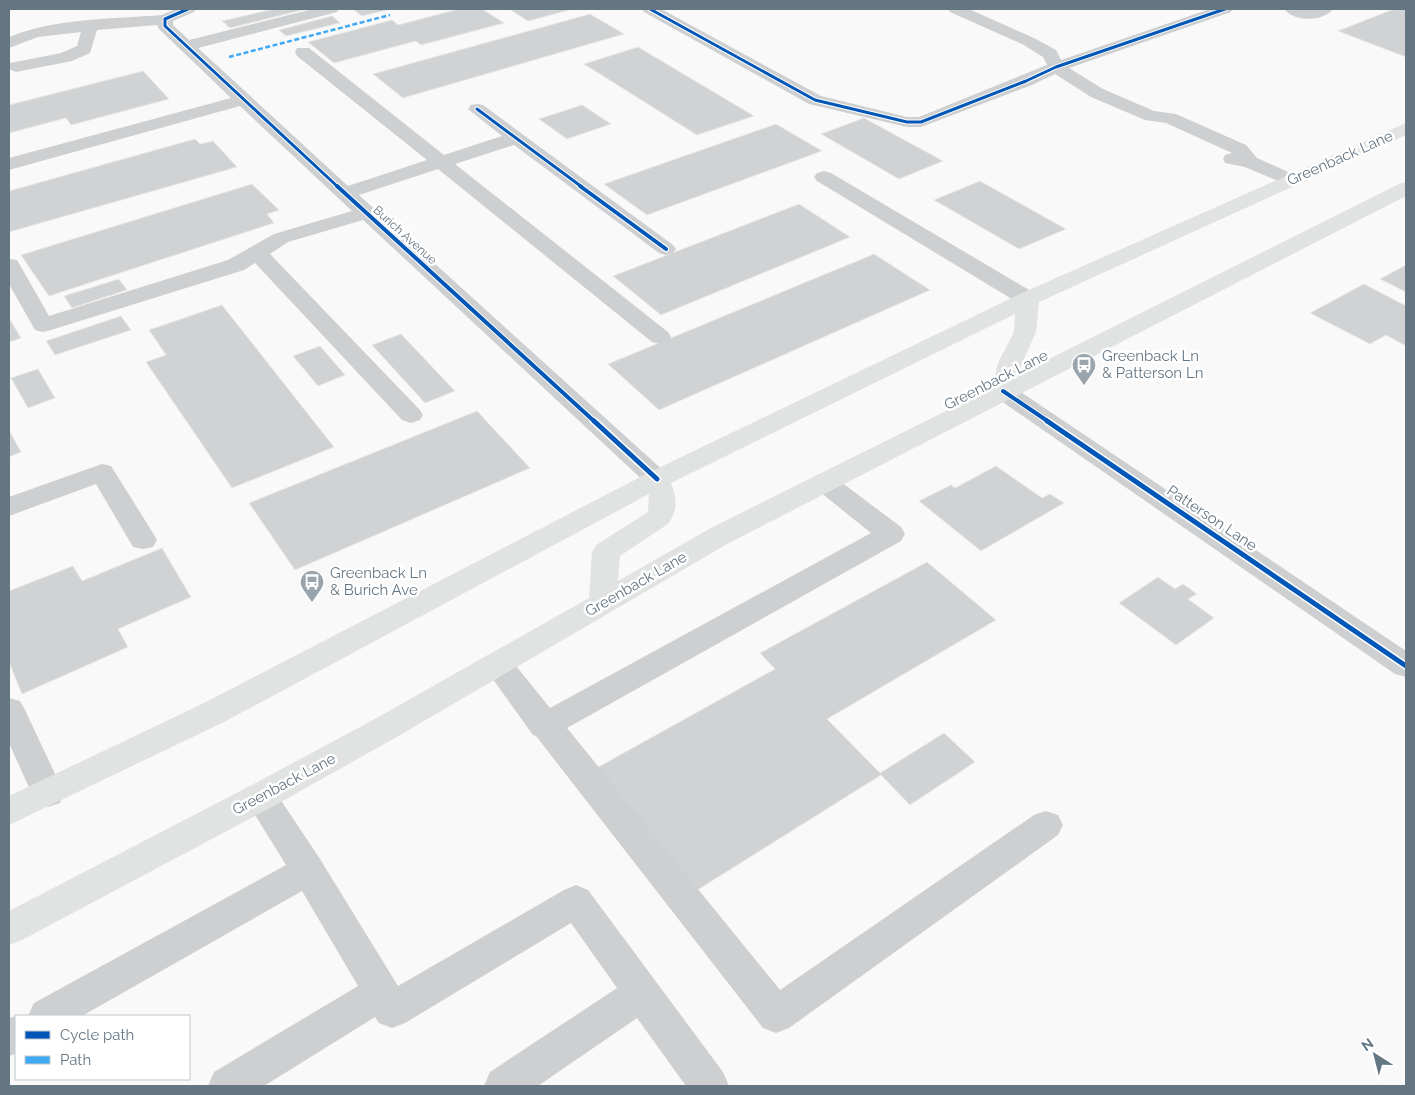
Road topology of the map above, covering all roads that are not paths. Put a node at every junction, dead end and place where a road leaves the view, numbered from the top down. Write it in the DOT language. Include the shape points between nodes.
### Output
graph roads {
  1 [pos="186,9"];
  2 [pos="331,9"];
  3 [pos="650,9"];
  4 [pos="956,9"];
  5 [pos="1225,9"];
  6 [pos="1292,9"];
  7 [pos="1324,9"];
  8 [pos="165,19"];
  9 [pos="90,27"];
  10 [pos="9,43"];
  11 [pos="186,46"];
  12 [pos="303,52"];
  13 [pos="1056,67"];
  14 [pos="16,68"];
  15 [pos="243,100"];
  16 [pos="477,109"];
  17 [pos="1406,128"];
  18 [pos="516,138"];
  19 [pos="441,162"];
  20 [pos="9,164"];
  21 [pos="824,177"];
  22 [pos="1290,180"];
  23 [pos="1406,188"];
  24 [pos="344,193"];
  25 [pos="366,213"];
  26 [pos="666,250"];
  27 [pos="256,253"];
  28 [pos="9,265"];
  29 [pos="1028,299"];
  30 [pos="660,337"];
  31 [pos="1003,391"];
  32 [pos="411,415"];
  33 [pos="657,479"];
  34 [pos="824,482"];
  35 [pos="9,507"];
  36 [pos="143,540"];
  37 [pos="602,603"];
  38 [pos="497,664"];
  39 [pos="1406,666"];
  40 [pos="9,710"];
  41 [pos="544,726"];
  42 [pos="48,793"];
  43 [pos="260,797"];
  44 [pos="9,811"];
  45 [pos="1046,825"];
  46 [pos="308,870"];
  47 [pos="9,929"];
  48 [pos="382,992"];
  49 [pos="642,993"];
  50 [pos="49,1015"];
  51 [pos="228,1086"];
  52 [pos="504,1086"];
  53 [pos="710,1086"];
  1 -- 8 [label="street"];
  2 -- 11 [label="street"];
  3 -- 13 [label="street" via="815,100 907,122 921,122 940,116"];
  4 -- 13 [label="street" via="1050,54"];
  5 -- 13 [label="street"];
  6 -- 7 [label="street" via="1308,15"];
  8 -- 9 [label="street"];
  8 -- 11 [label="street, Burich Avenue" via="165,26"];
  9 -- 10 [label="street" via="34,33"];
  9 -- 14 [label="street" via="84,49 66,57"];
  11 -- 15 [label="street, Burich Avenue"];
  12 -- 19 [label="street"];
  13 -- 22 [label="street" via="1097,93 1151,116 1155,125 1223,157 1250,162"];
  15 -- 20 [label="street"];
  15 -- 24 [label="street, Burich Avenue"];
  16 -- 18 [label="street"];
  17 -- 22 [label="main road, Greenback Lane"];
  18 -- 19 [label="street"];
  18 -- 26 [label="street"];
  19 -- 24 [label="street"];
  19 -- 30 [label="street"];
  21 -- 29 [label="street"];
  22 -- 29 [label="main road, Greenback Lane"];
  23 -- 31 [label="main road, Greenback Lane"];
  24 -- 25 [label="street, Burich Avenue"];
  25 -- 27 [label="street" via="281,238"];
  25 -- 33 [label="street, Burich Avenue"];
  27 -- 28 [label="street" via="236,265 43,325"];
  27 -- 32 [label="street"];
  29 -- 31 [label="main road" via="1025,332 1010,363"];
  29 -- 33 [label="main road, Greenback Lane"];
  31 -- 34 [label="main road, Greenback Lane"];
  31 -- 39 [label="street, Patterson Lane"];
  33 -- 37 [label="main road" via="664,507 662,513 606,552"];
  33 -- 42 [label="main road, Greenback Lane" via="213,713"];
  34 -- 37 [label="main road, Greenback Lane" via="719,536"];
  34 -- 41 [label="street" via="891,534"];
  35 -- 36 [label="street" via="102,472"];
  37 -- 38 [label="main road, Greenback Lane"];
  38 -- 41 [label="street"];
  38 -- 43 [label="main road, Greenback Lane"];
  40 -- 42 [label="street"];
  41 -- 45 [label="street" via="776,1016"];
  42 -- 44 [label="main road, Greenback Lane"];
  43 -- 46 [label="street"];
  43 -- 47 [label="main road, Greenback Lane"];
  46 -- 48 [label="street"];
  46 -- 50 [label="street"];
  48 -- 49 [label="street" via="392,1010 576,901"];
  48 -- 51 [label="street"];
  49 -- 52 [label="street"];
  49 -- 53 [label="street"];
}
